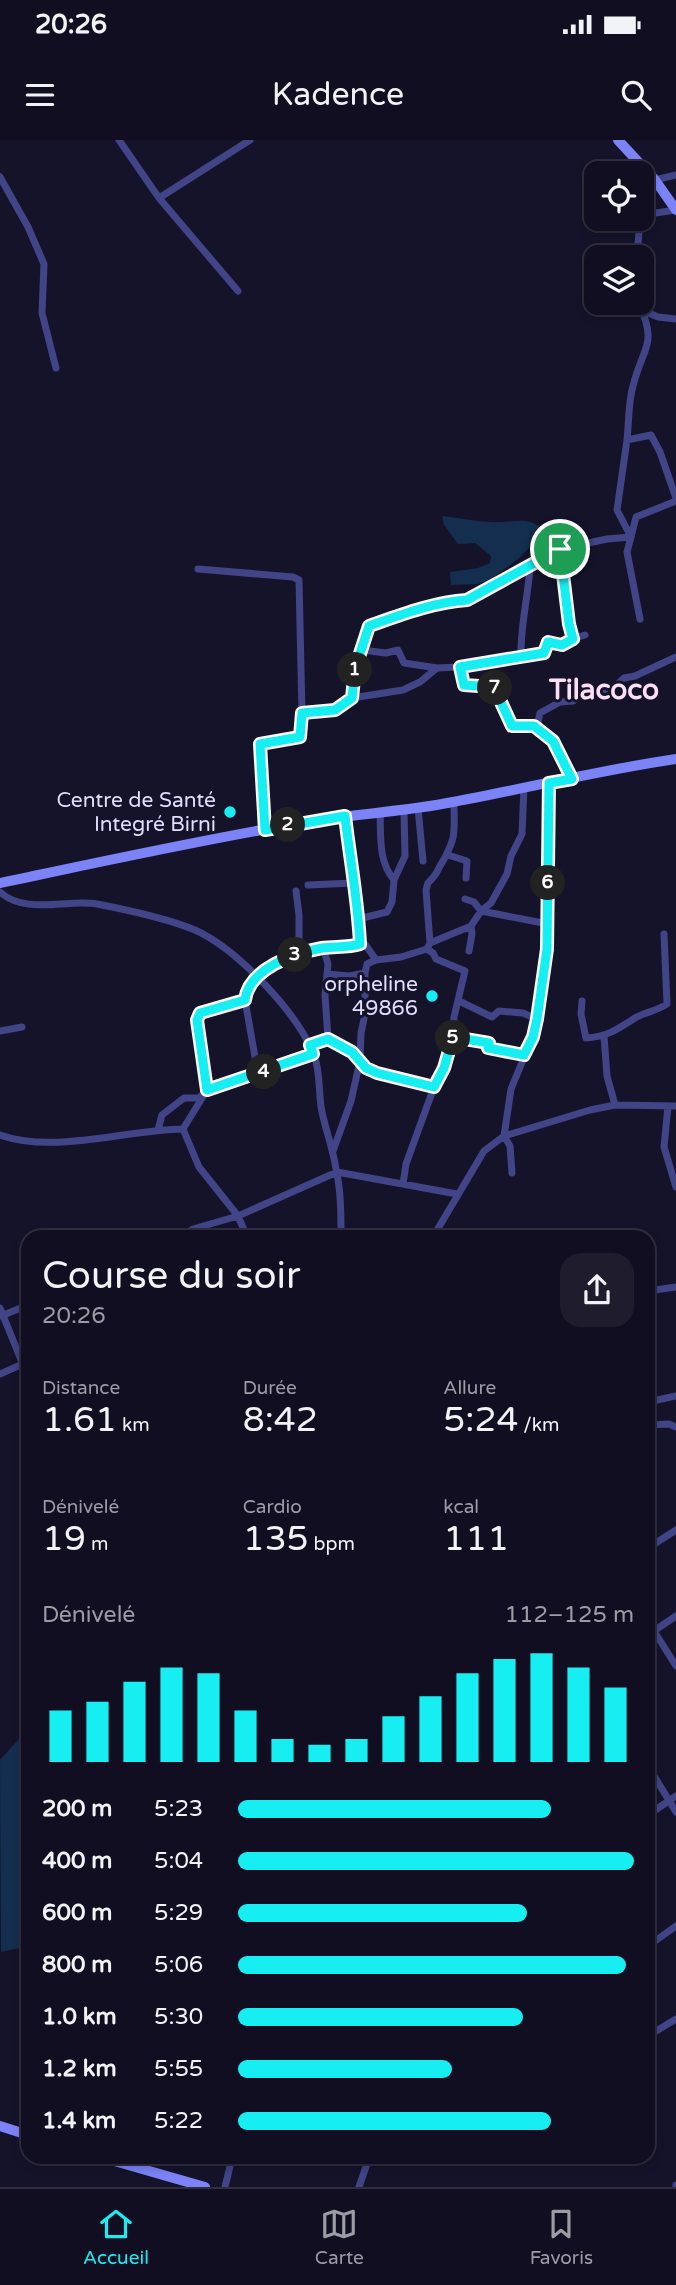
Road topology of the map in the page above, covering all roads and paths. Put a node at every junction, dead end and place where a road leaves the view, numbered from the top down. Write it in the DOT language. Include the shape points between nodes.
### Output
graph roads {
  1 [pos="119,140"];
  2 [pos="250,140"];
  3 [pos="618,140"];
  4 [pos="635,160"];
  5 [pos="676,175"];
  6 [pos="0,177"];
  7 [pos="655,180"];
  8 [pos="159,198"];
  9 [pos="676,210"];
  10 [pos="654,214"];
  11 [pos="238,291"];
  12 [pos="645,315"];
  13 [pos="652,315"];
  14 [pos="676,319"];
  15 [pos="57,368"];
  16 [pos="627,440"];
  17 [pos="676,500"];
  18 [pos="631,537"];
  19 [pos="560,549"];
  20 [pos="530,567"];
  21 [pos="198,569"];
  22 [pos="640,619"];
  23 [pos="585,635"];
  24 [pos="573,639"];
  25 [pos="362,650"];
  26 [pos="676,657"];
  27 [pos="521,658"];
  28 [pos="460,667"];
  29 [pos="437,668"];
  30 [pos="352,698"];
  31 [pos="302,713"];
  32 [pos="537,727"];
  33 [pos="676,759"];
  34 [pos="572,779"];
  35 [pos="549,783"];
  36 [pos="524,788"];
  37 [pos="454,802"];
  38 [pos="418,808"];
  39 [pos="404,810"];
  40 [pos="380,812"];
  41 [pos="345,816"];
  42 [pos="265,830"];
  43 [pos="448,855"];
  44 [pos="423,861"];
  45 [pos="466,878"];
  46 [pos="394,880"];
  47 [pos="0,883"];
  48 [pos="354,883"];
  49 [pos="308,886"];
  50 [pos="296,891"];
  51 [pos="0,892"];
  52 [pos="465,899"];
  53 [pos="481,911"];
  54 [pos="358,919"];
  55 [pos="548,924"];
  56 [pos="471,926"];
  57 [pos="664,934"];
  58 [pos="360,944"];
  59 [pos="429,946"];
  60 [pos="323,948"];
  61 [pos="469,951"];
  62 [pos="299,953"];
  63 [pos="376,960"];
  64 [pos="365,973"];
  65 [pos="327,974"];
  66 [pos="257,977"];
  67 [pos="245,1000"];
  68 [pos="459,1001"];
  69 [pos="582,1002"];
  70 [pos="537,1019"];
  71 [pos="22,1027"];
  72 [pos="0,1031"];
  73 [pos="604,1036"];
  74 [pos="453,1037"];
  75 [pos="328,1039"];
  76 [pos="312,1049"];
  77 [pos="524,1055"];
  78 [pos="360,1061"];
  79 [pos="258,1074"];
  80 [pos="434,1087"];
  81 [pos="207,1090"];
  82 [pos="615,1105"];
  83 [pos="672,1106"];
  84 [pos="183,1129"];
  85 [pos="158,1130"];
  86 [pos="0,1135"];
  87 [pos="504,1136"];
  88 [pos="333,1152"];
  89 [pos="337,1172"];
  90 [pos="512,1173"];
  91 [pos="403,1184"];
  92 [pos="676,1187"];
  93 [pos="457,1194"];
  94 [pos="238,1216"];
  95 [pos="193,1229"];
  96 [pos="244,1230"];
  97 [pos="341,1230"];
  98 [pos="437,1230"];
  99 [pos="676,1287"];
  100 [pos="655,1290"];
  101 [pos="21,1307"];
  102 [pos="1,1313"];
  103 [pos="21,1352"];
  104 [pos="21,1364"];
  105 [pos="0,1374"];
  106 [pos="676,1396"];
  107 [pos="655,1400"];
  108 [pos="655,1425"];
  109 [pos="676,1427"];
  110 [pos="676,1530"];
  111 [pos="655,1544"];
  112 [pos="676,1616"];
  113 [pos="655,1630"];
  114 [pos="655,1638"];
  115 [pos="676,1666"];
  116 [pos="655,1775"];
  117 [pos="672,1798"];
  118 [pos="655,1810"];
  119 [pos="676,1811"];
  120 [pos="676,1926"];
  121 [pos="655,1942"];
  122 [pos="676,2019"];
  123 [pos="655,2032"];
  124 [pos="0,2126"];
  125 [pos="21,2133"];
  126 [pos="125,2164"];
  127 [pos="231,2164"];
  128 [pos="367,2164"];
  129 [pos="205,2187"];
  130 [pos="225,2187"];
  131 [pos="359,2187"];
  1 -- 8 [label="street"];
  2 -- 8 [label="street"];
  3 -- 4 [label="street"];
  4 -- 7 [label="street"];
  5 -- 7 [label="street"];
  6 -- 15 [label="street" via="44,264 42,313"];
  7 -- 9 [label="street"];
  8 -- 11 [label="street"];
  9 -- 10 [label="street"];
  12 -- 16 [label="street" via="649,337 632,390"];
  13 -- 14 [label="street"];
  16 -- 17 [label="street" via="651,435"];
  16 -- 18 [label="street" via="617,510"];
  17 -- 18 [label="street" via="636,517"];
  18 -- 19 [label="street"];
  18 -- 22 [label="street" via="627,552"];
  19 -- 20 [label="street"];
  19 -- 24 [label="street"];
  20 -- 25 [label="street" via="467,600 369,626"];
  20 -- 27 [label="street"];
  21 -- 31 [label="street" via="299,580"];
  23 -- 24 [label="street"];
  24 -- 27 [label="street" via="562,645 548,642 544,653"];
  25 -- 29 [label="street" via="398,650 404,663"];
  25 -- 30 [label="street"];
  26 -- 32 [label="street" via="624,678 610,691 593,691 560,702 540,713"];
  27 -- 28 [label="street"];
  28 -- 29 [label="street"];
  28 -- 32 [label="street" via="464,685 494,687 512,726"];
  29 -- 30 [label="street" via="403,690"];
  30 -- 31 [label="street" via="335,710"];
  31 -- 42 [label="street" via="300,737 260,744"];
  32 -- 34 [label="street" via="553,741"];
  33 -- 34 [label="street"];
  34 -- 35 [label="street"];
  35 -- 36 [label="street"];
  35 -- 55 [label="street"];
  36 -- 37 [label="street"];
  36 -- 53 [label="street" via="522,834 507,874 491,903"];
  37 -- 38 [label="street"];
  37 -- 43 [label="street" via="453,842"];
  38 -- 39 [label="street"];
  38 -- 44 [label="street"];
  39 -- 40 [label="street"];
  39 -- 46 [label="street" via="405,856"];
  40 -- 41 [label="street"];
  40 -- 46 [label="street" via="382,858"];
  41 -- 42 [label="street"];
  41 -- 48 [label="street"];
  42 -- 47 [label="street"];
  43 -- 45 [label="street" via="467,861"];
  43 -- 59 [label="street" via="428,883"];
  46 -- 54 [label="street" via="387,912"];
  48 -- 49 [label="street"];
  48 -- 54 [label="street"];
  50 -- 62 [label="street"];
  51 -- 66 [label="street" via="20,903 104,905 195,930"];
  52 -- 53 [label="street"];
  53 -- 55 [label="street"];
  53 -- 56 [label="street"];
  54 -- 58 [label="street"];
  55 -- 70 [label="street"];
  56 -- 59 [label="street"];
  56 -- 61 [label="street"];
  57 -- 73 [label="street" via="667,1004"];
  58 -- 60 [label="street"];
  58 -- 63 [label="street" via="368,946"];
  59 -- 63 [label="street"];
  59 -- 68 [label="street" via="436,960 465,971"];
  60 -- 62 [label="street"];
  60 -- 65 [label="street"];
  62 -- 66 [label="street"];
  63 -- 64 [label="street" via="367,964"];
  64 -- 65 [label="street"];
  64 -- 78 [label="street"];
  65 -- 75 [label="street"];
  66 -- 67 [label="street"];
  66 -- 76 [label="street" via="290,1013"];
  67 -- 79 [label="street"];
  67 -- 81 [label="street" via="200,1013 197,1020"];
  68 -- 70 [label="street" via="492,1017 499,1011"];
  68 -- 74 [label="street"];
  69 -- 73 [label="street" via="586,1038"];
  70 -- 77 [label="street"];
  71 -- 72 [label="street"];
  73 -- 82 [label="street"];
  74 -- 77 [label="street"];
  74 -- 80 [label="street"];
  75 -- 76 [label="street"];
  75 -- 78 [label="street"];
  76 -- 79 [label="street"];
  76 -- 88 [label="street"];
  77 -- 87 [label="street" via="511,1088"];
  78 -- 80 [label="street" via="377,1073"];
  78 -- 88 [label="street"];
  79 -- 81 [label="street"];
  80 -- 91 [label="street"];
  81 -- 84 [label="street"];
  81 -- 85 [label="street" via="199,1098 184,1098 162,1115"];
  82 -- 83 [label="street"];
  82 -- 87 [label="street"];
  83 -- 92 [label="street" via="665,1153"];
  84 -- 85 [label="street"];
  84 -- 94 [label="street" via="199,1167"];
  85 -- 86 [label="street" via="43,1144"];
  87 -- 90 [label="street" via="510,1146"];
  87 -- 93 [label="street" via="484,1151"];
  88 -- 89 [label="street"];
  89 -- 91 [label="street"];
  89 -- 94 [label="street"];
  89 -- 97 [label="street"];
  91 -- 93 [label="street"];
  93 -- 98 [label="street"];
  94 -- 95 [label="street"];
  94 -- 96 [label="street"];
  99 -- 100 [label="street"];
  101 -- 102 [label="street"];
  102 -- 103 [label="street"];
  104 -- 105 [label="street"];
  106 -- 107 [label="street"];
  108 -- 109 [label="street"];
  110 -- 111 [label="street"];
  112 -- 113 [label="street"];
  114 -- 115 [label="street"];
  116 -- 117 [label="street"];
  117 -- 118 [label="street"];
  117 -- 119 [label="street"];
  120 -- 121 [label="street"];
  122 -- 123 [label="street"];
  124 -- 125 [label="street"];
  126 -- 129 [label="street"];
  127 -- 130 [label="street"];
  128 -- 131 [label="street"];
}
